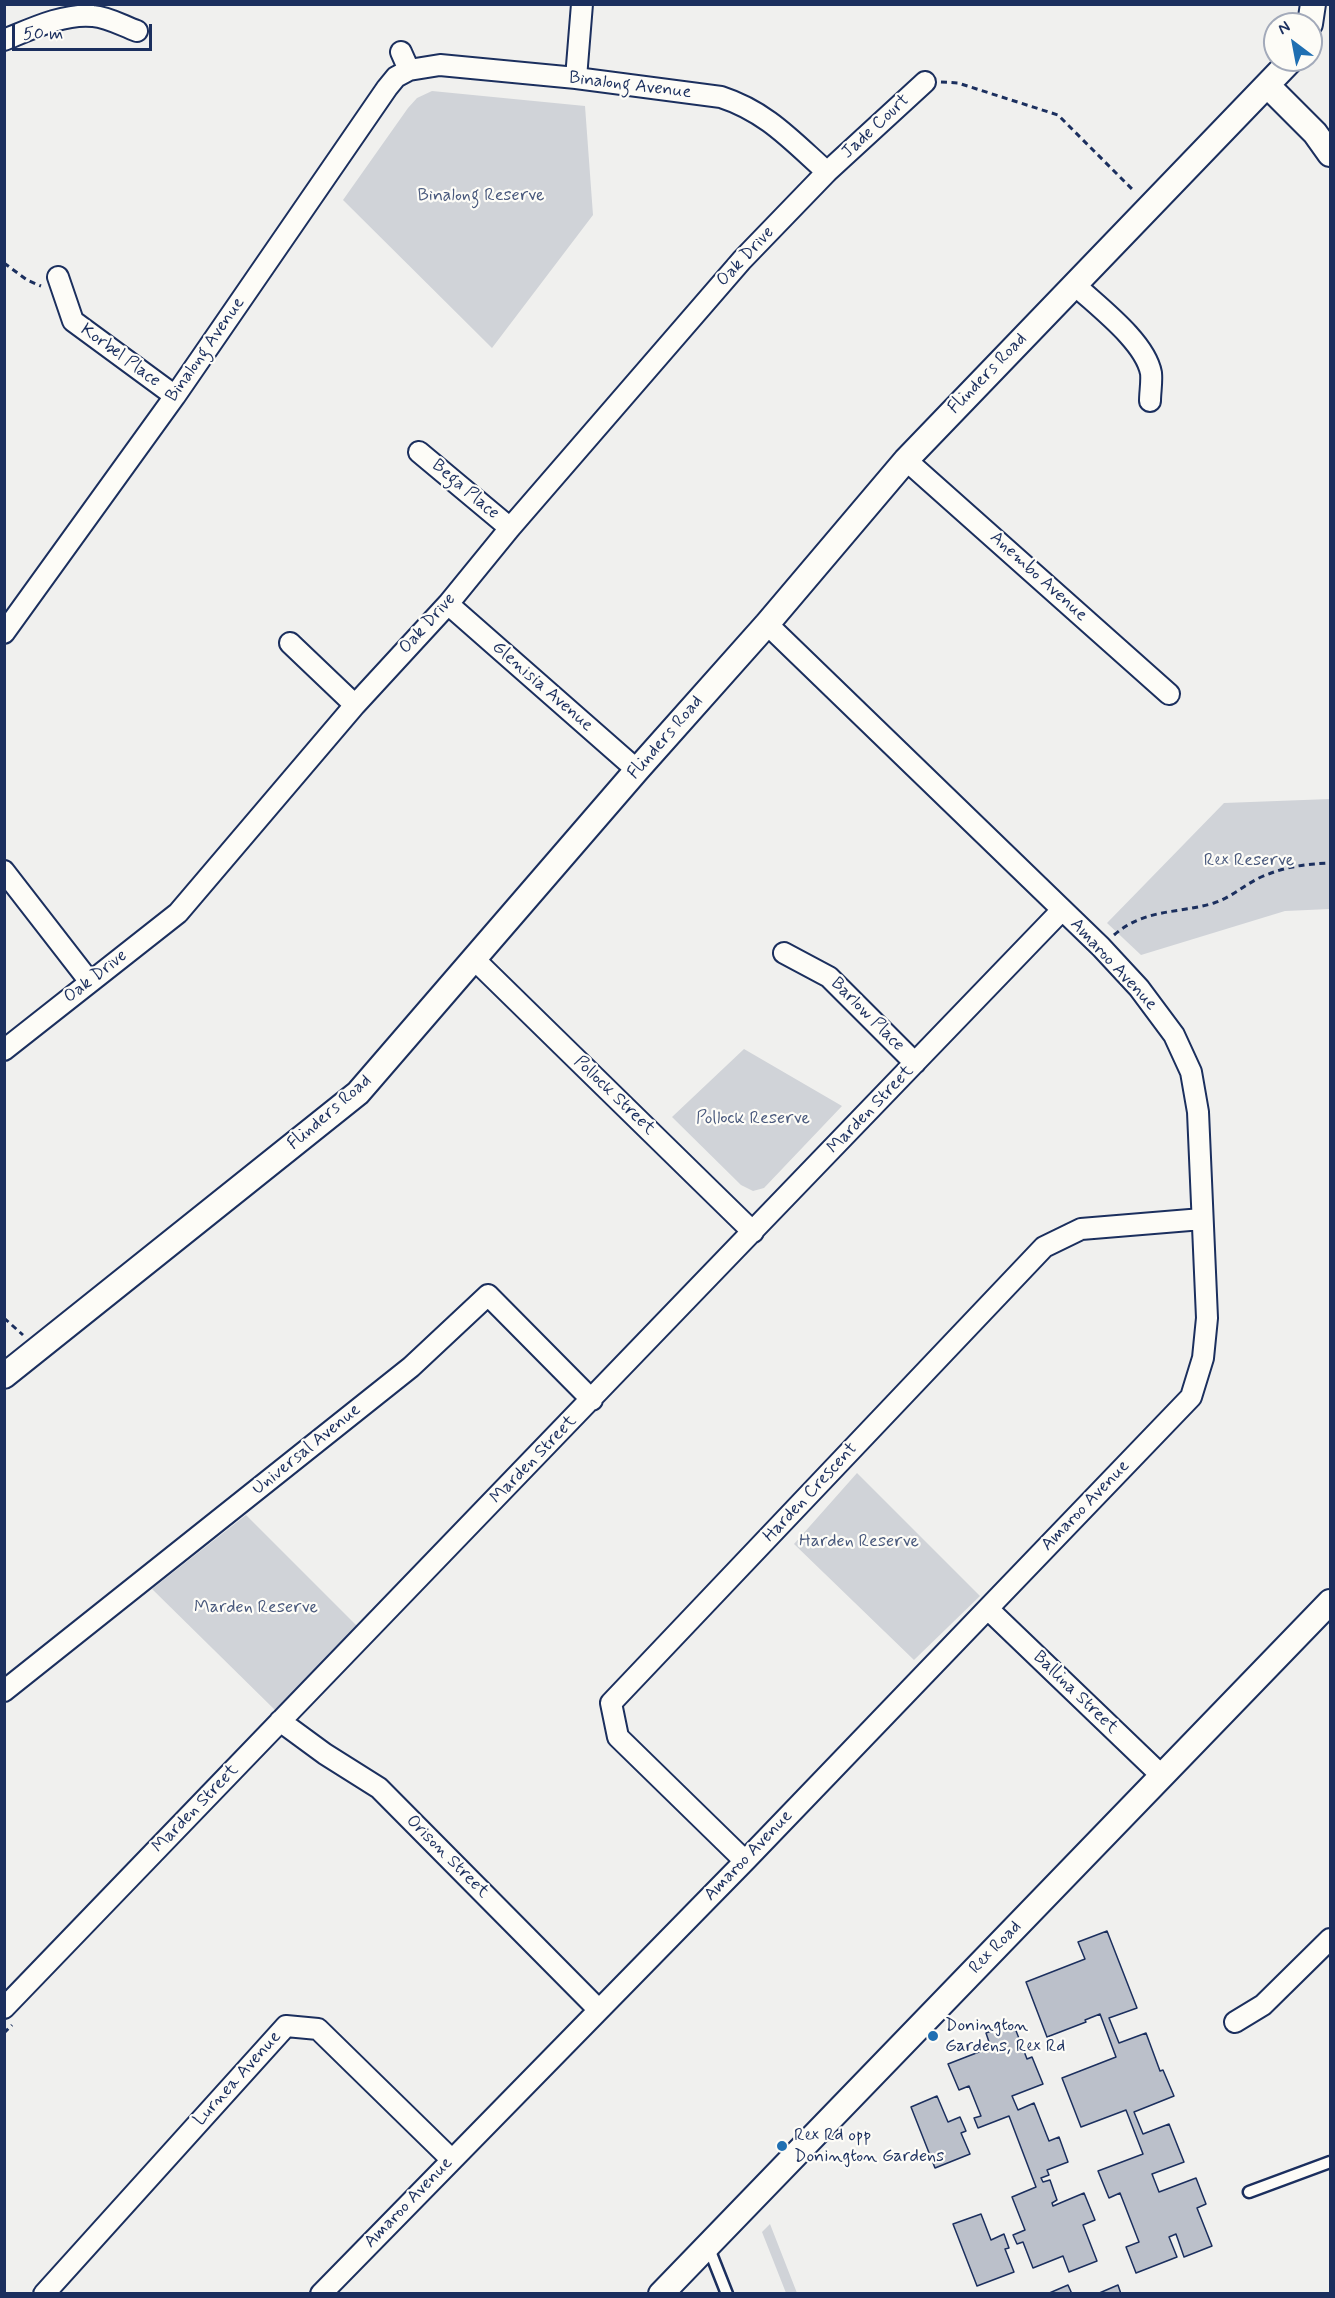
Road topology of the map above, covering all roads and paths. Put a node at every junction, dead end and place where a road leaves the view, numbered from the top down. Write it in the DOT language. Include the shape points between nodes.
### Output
graph roads {
  1 [pos="582,4"];
  2 [pos="137,31"];
  3 [pos="4,40"];
  4 [pos="1281,72"];
  5 [pos="576,78"];
  6 [pos="925,82"];
  7 [pos="1268,86"];
  8 [pos="1330,154"];
  9 [pos="827,172"];
  10 [pos="1149,207"];
  11 [pos="4,262"];
  12 [pos="61,284"];
  13 [pos="1074,284"];
  14 [pos="175,396"];
  15 [pos="1150,401"];
  16 [pos="419,452"];
  17 [pos="906,460"];
  18 [pos="510,528"];
  19 [pos="447,604"];
  20 [pos="767,624"];
  21 [pos="4,633"];
  22 [pos="290,643"];
  23 [pos="1169,694"];
  24 [pos="355,705"];
  25 [pos="637,770"];
  26 [pos="1330,863"];
  27 [pos="4,871"];
  28 [pos="1062,910"];
  29 [pos="1109,939"];
  30 [pos="784,953"];
  31 [pos="475,960"];
  32 [pos="90,982"];
  33 [pos="4,1050"];
  34 [pos="915,1063"];
  35 [pos="1202,1219"];
  36 [pos="753,1232"];
  37 [pos="4,1318"];
  38 [pos="26,1336"];
  39 [pos="4,1376"];
  40 [pos="592,1400"];
  41 [pos="1330,1602"];
  42 [pos="988,1609"];
  43 [pos="4,1691"];
  44 [pos="280,1721"];
  45 [pos="1162,1776"];
  46 [pos="745,1861"];
  47 [pos="1330,1939"];
  48 [pos="4,2008"];
  49 [pos="599,2010"];
  50 [pos="1235,2022"];
  51 [pos="452,2159"];
  52 [pos="1330,2162"];
  53 [pos="1249,2192"];
  54 [pos="707,2245"];
  55 [pos="44,2294"];
  56 [pos="321,2294"];
  57 [pos="661,2294"];
  58 [pos="727,2294"];
  1 -- 5 [label="street"];
  2 -- 3 [label="street" via="104,18 82,16 29,29"];
  4 -- 7 [label="street, Flinders Road"];
  5 -- 9 [label="street, Binalong Avenue" via="739,103 769,120"];
  5 -- 14 [label="street, Binalong Avenue" via="405,61"];
  6 -- 9 [label="street, Jade Court"];
  6 -- 10 [label="path" via="958,83 1058,115"];
  7 -- 8 [label="street"];
  7 -- 10 [label="street, Flinders Road"];
  9 -- 18 [label="street, Oak Drive" via="742,260"];
  10 -- 13 [label="street, Flinders Road"];
  11 -- 12 [label="path" via="39,286"];
  12 -- 14 [label="street, Korbel Place" via="73,321"];
  13 -- 15 [label="street" via="1130,337 1145,358 1151,373"];
  13 -- 17 [label="street, Flinders Road"];
  14 -- 21 [label="street, Binalong Avenue"];
  16 -- 18 [label="street, Bega Place"];
  17 -- 20 [label="street, Flinders Road"];
  17 -- 23 [label="street, Anembo Avenue"];
  18 -- 19 [label="street, Oak Drive"];
  19 -- 24 [label="street, Oak Drive"];
  19 -- 25 [label="street, Glenisia Avenue"];
  20 -- 25 [label="street, Flinders Road"];
  20 -- 28 [label="street, Amaroo Avenue"];
  22 -- 24 [label="street"];
  24 -- 32 [label="street, Oak Drive" via="178,913"];
  25 -- 31 [label="street, Flinders Road"];
  26 -- 29 [label="path" via="1298,864 1277,871 1217,902 1141,919"];
  27 -- 32 [label="street"];
  28 -- 34 [label="street, Marden Street"];
  28 -- 35 [label="street, Amaroo Avenue" via="1139,988 1174,1035 1191,1072 1198,1112"];
  30 -- 34 [label="street, Barlow Place" via="829,977"];
  31 -- 36 [label="street, Pollock Street"];
  31 -- 39 [label="street, Flinders Road" via="358,1093"];
  32 -- 33 [label="street, Oak Drive"];
  34 -- 36 [label="street, Marden Street"];
  35 -- 42 [label="street, Amaroo Avenue" via="1207,1317 1203,1358 1191,1396"];
  35 -- 46 [label="street, Harden Crescent" via="1082,1229 1044,1246 611,1703 618,1737"];
  36 -- 40 [label="street, Marden Street"];
  37 -- 38 [label="path"];
  40 -- 43 [label="street, Universal Avenue" via="488,1295 411,1367"];
  40 -- 44 [label="street, Marden Street"];
  41 -- 45 [label="street, Rex Road"];
  42 -- 45 [label="street, Ballina Street"];
  42 -- 46 [label="street, Amaroo Avenue"];
  44 -- 48 [label="street, Marden Street"];
  44 -- 49 [label="street, Orison Street" via="379,1788"];
  45 -- 54 [label="street, Rex Road"];
  46 -- 49 [label="street, Amaroo Avenue"];
  47 -- 50 [label="street" via="1263,2005"];
  49 -- 51 [label="street, Amaroo Avenue"];
  51 -- 55 [label="street, Lurnea Avenue" via="318,2029 285,2026"];
  51 -- 56 [label="street, Amaroo Avenue"];
  52 -- 53 [label="lane"];
  54 -- 57 [label="street, Rex Road"];
  54 -- 58 [label="lane"];
}
